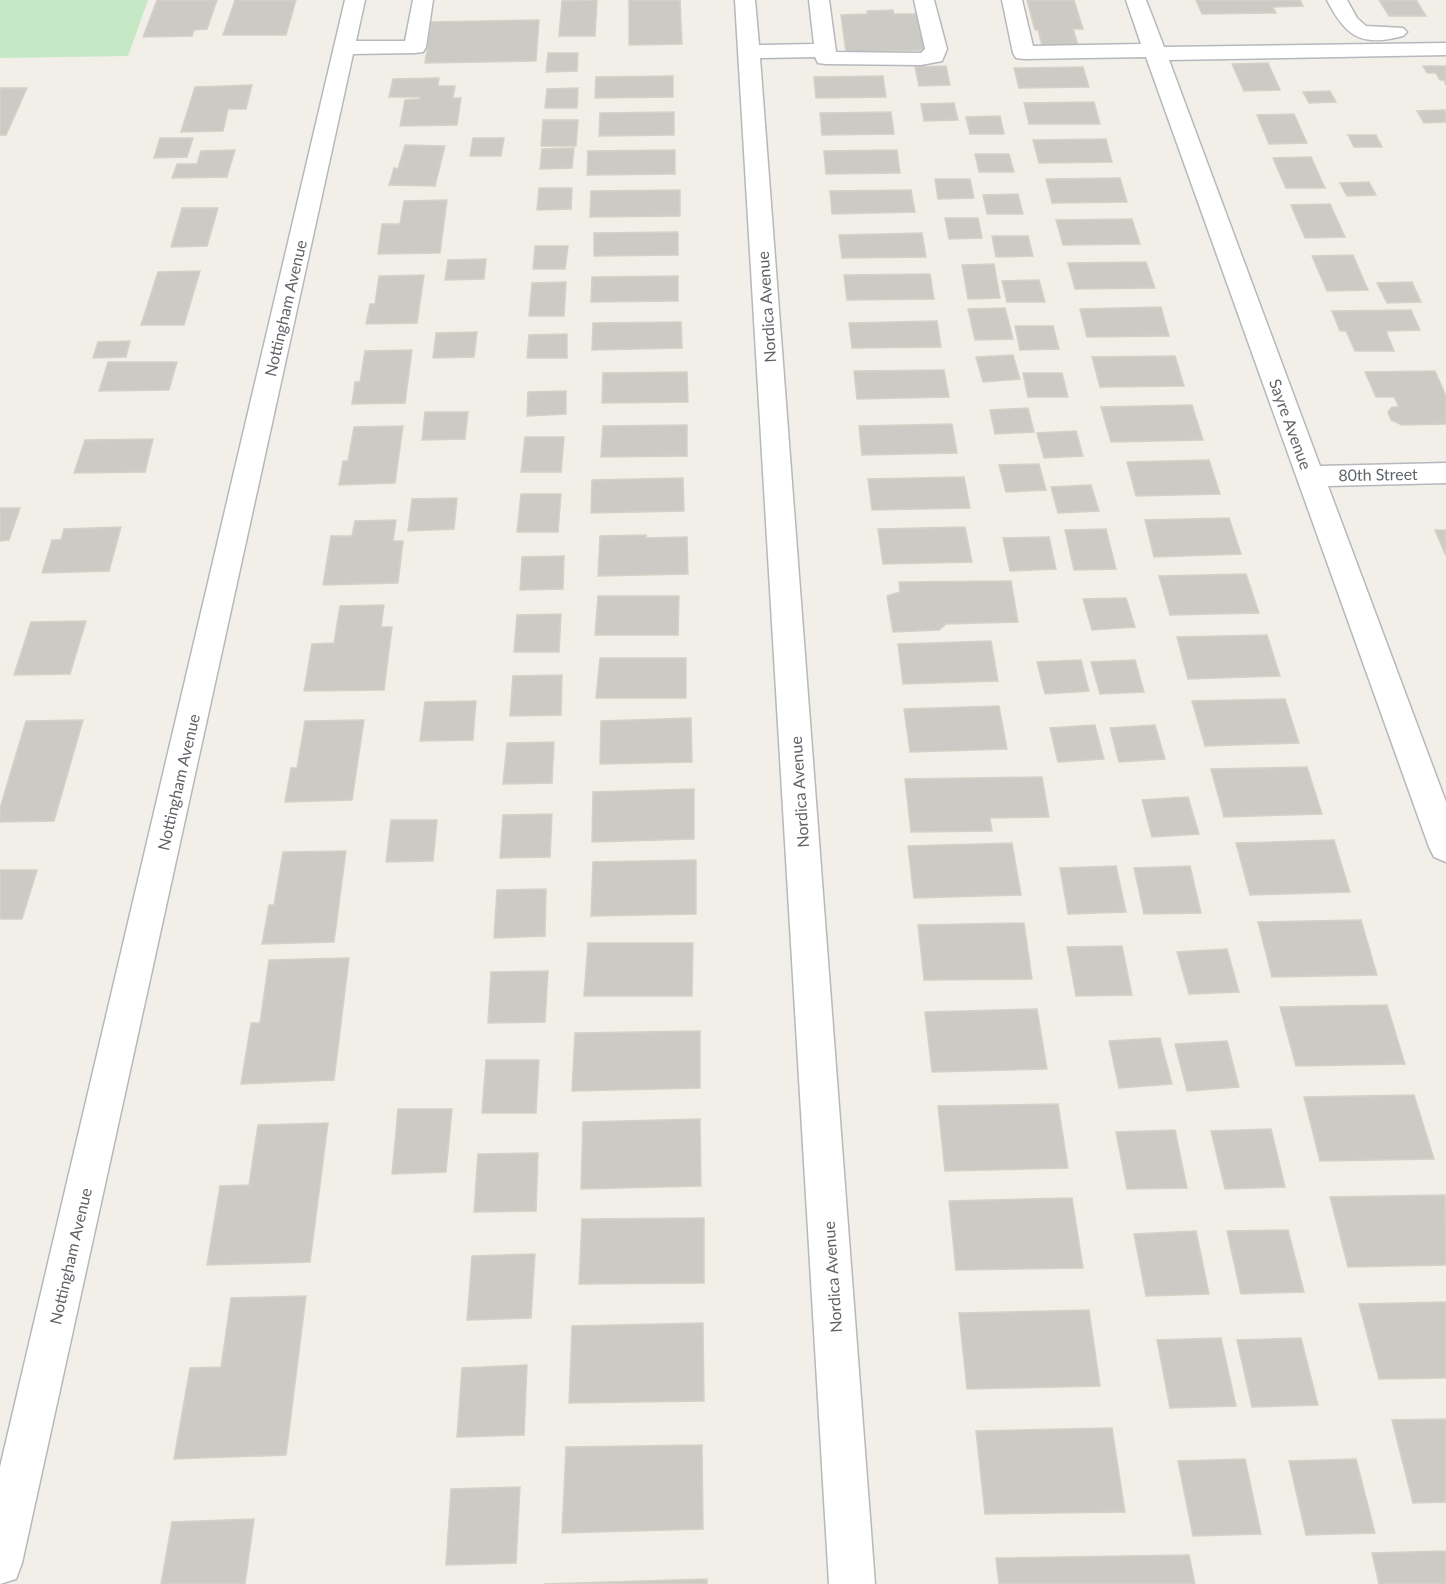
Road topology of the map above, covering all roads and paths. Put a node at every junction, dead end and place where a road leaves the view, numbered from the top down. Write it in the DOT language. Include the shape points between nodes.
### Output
graph roads {
  1 [pos="355,0"];
  2 [pos="423,0"];
  3 [pos="745,0"];
  4 [pos="819,0"];
  5 [pos="924,0"];
  6 [pos="1012,0"];
  7 [pos="1136,0"];
  8 [pos="1337,0"];
  9 [pos="1446,32"];
  10 [pos="344,48"];
  11 [pos="1446,49"];
  12 [pos="825,50"];
  13 [pos="749,52"];
  14 [pos="1156,52"];
  15 [pos="1446,473"];
  16 [pos="1310,476"];
  17 [pos="1446,847"];
  18 [pos="0,1563"];
  19 [pos="852,1584"];
  1 -- 10 [label="street, Nottingham Avenue"];
  2 -- 10 [label="street" via="415,47"];
  3 -- 13 [label="street, Nordica Avenue"];
  4 -- 12 [label="street"];
  5 -- 12 [label="street" via="936,49 934,56 826,58"];
  6 -- 14 [label="street" via="1024,52"];
  7 -- 14 [label="street, Sayre Avenue"];
  8 -- 9 [label="street" via="1354,30 1362,33"];
  10 -- 18 [label="street, Nottingham Avenue"];
  11 -- 14 [label="street"];
  12 -- 13 [label="street"];
  13 -- 19 [label="street, Nordica Avenue"];
  14 -- 16 [label="street, Sayre Avenue"];
  15 -- 16 [label="street, 80th Street"];
  16 -- 17 [label="street, Sayre Avenue"];
}
